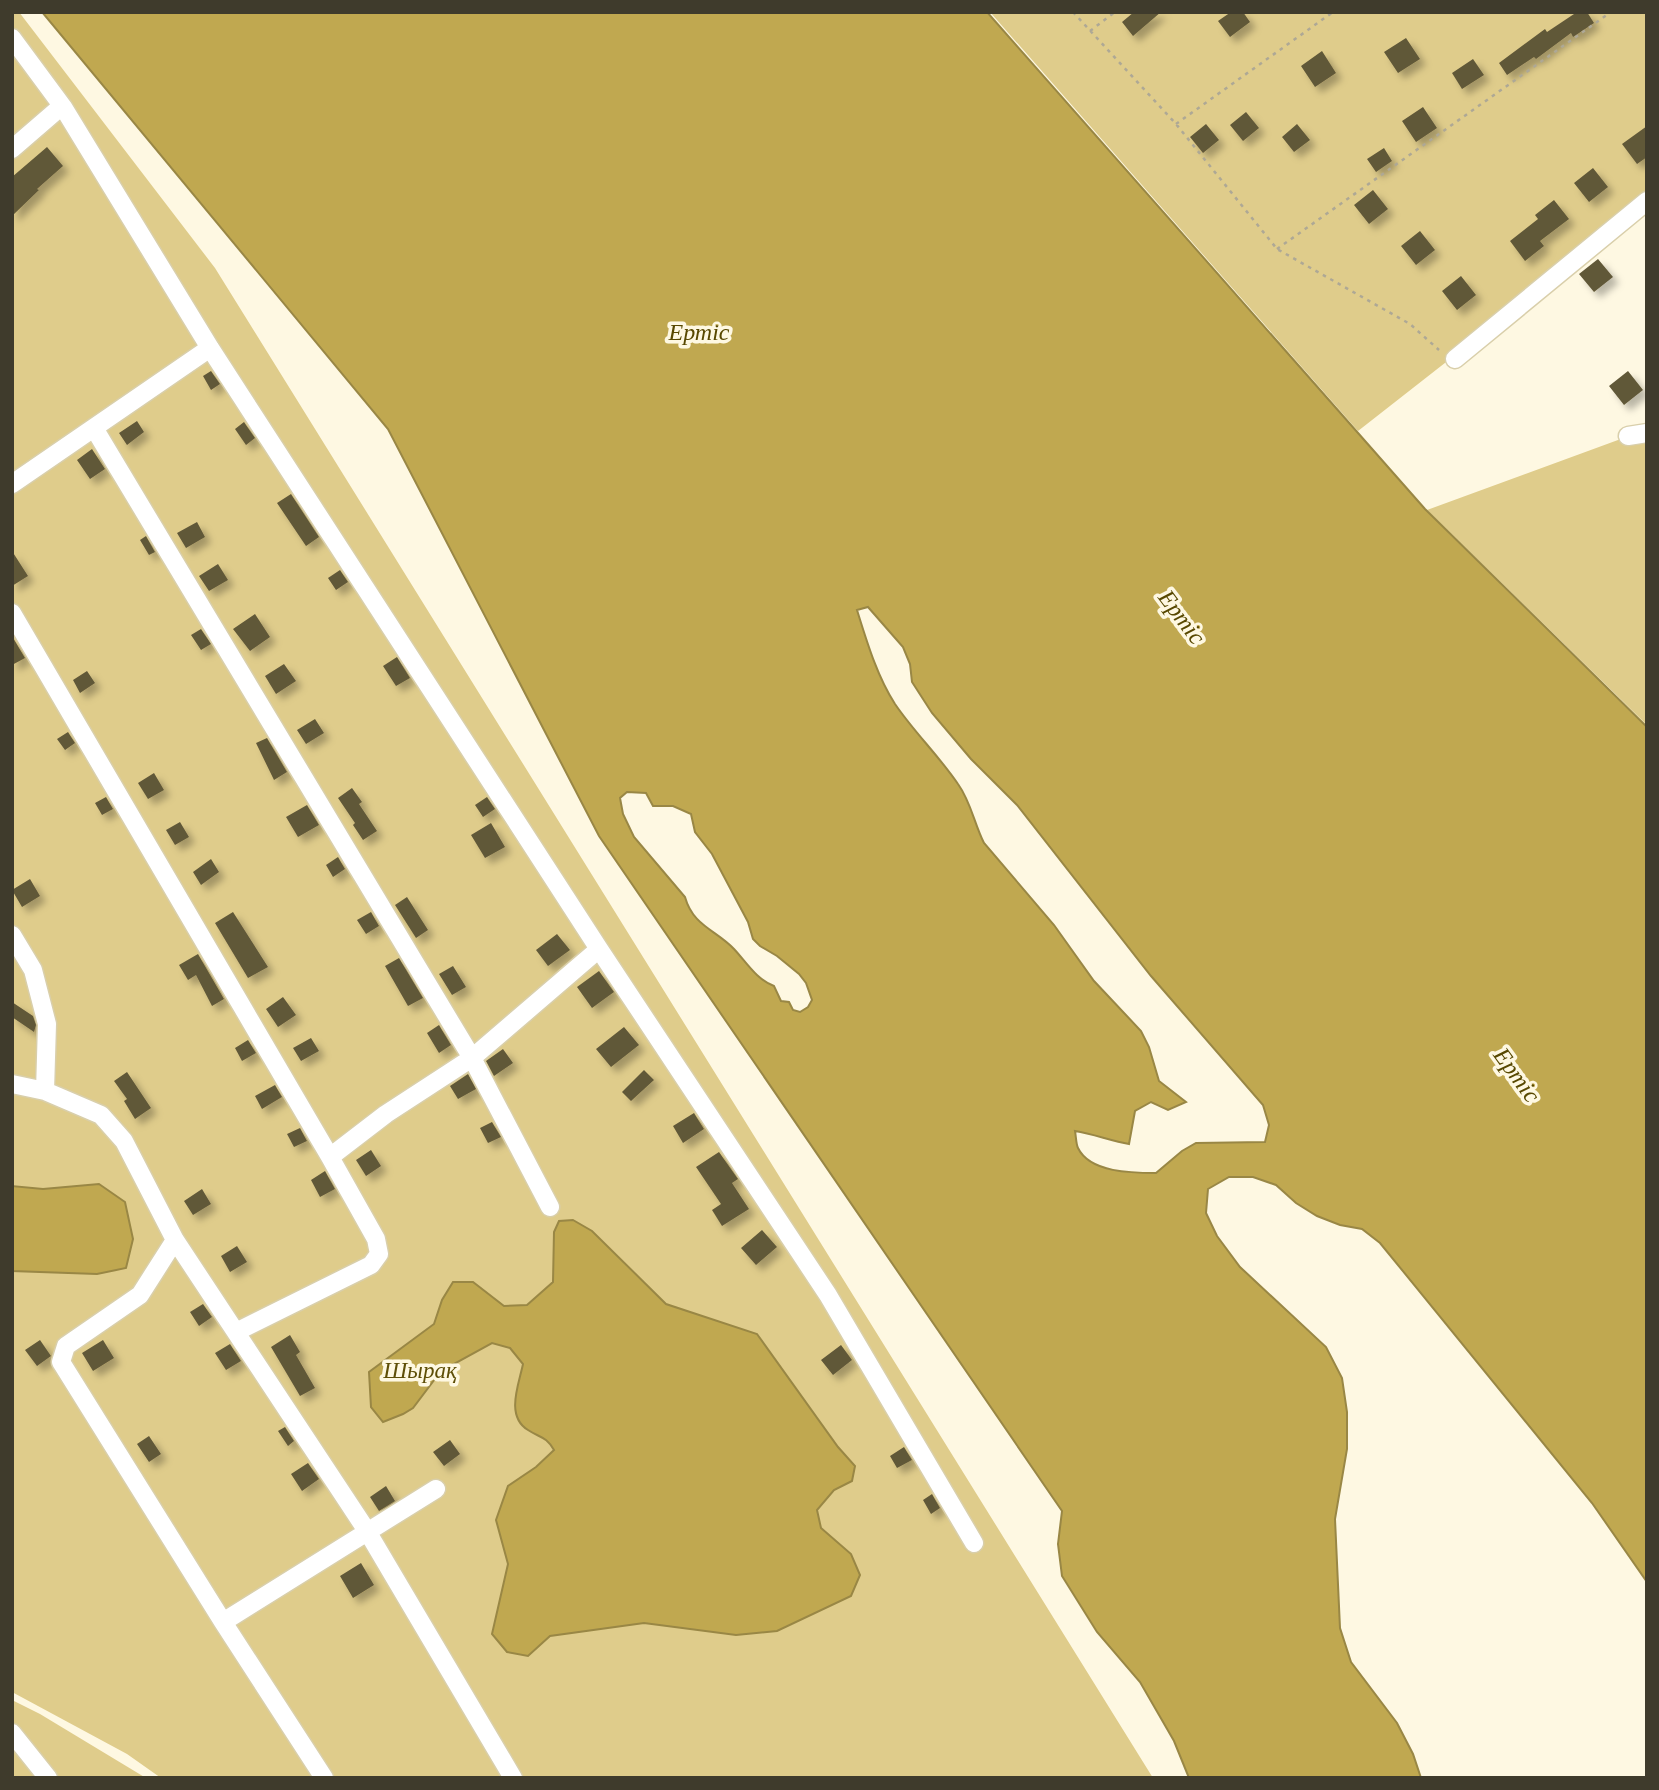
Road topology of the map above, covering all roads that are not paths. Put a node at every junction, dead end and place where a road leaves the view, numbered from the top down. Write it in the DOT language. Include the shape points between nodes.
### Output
graph roads {
  1 [pos="12,38"];
  2 [pos="64,107"];
  3 [pos="12,149"];
  4 [pos="1647,201"];
  5 [pos="210,348"];
  6 [pos="1455,359"];
  7 [pos="94,428"];
  8 [pos="1647,433"];
  9 [pos="1628,436"];
  10 [pos="12,484"];
  11 [pos="12,613"];
  12 [pos="12,935"];
  13 [pos="599,949"];
  14 [pos="472,1058"];
  15 [pos="12,1084"];
  16 [pos="45,1090"];
  17 [pos="330,1157"];
  18 [pos="550,1207"];
  19 [pos="176,1240"];
  20 [pos="236,1332"];
  21 [pos="436,1489"];
  22 [pos="367,1531"];
  23 [pos="974,1543"];
  24 [pos="223,1622"];
  25 [pos="12,1733"];
  26 [pos="48,1778"];
  27 [pos="324,1778"];
  28 [pos="513,1778"];
  1 -- 2 [label="street"];
  2 -- 3 [label="street"];
  2 -- 5 [label="street"];
  4 -- 6 [label="street"];
  5 -- 7 [label="street"];
  5 -- 13 [label="street"];
  7 -- 10 [label="street"];
  7 -- 14 [label="street"];
  8 -- 9 [label="street"];
  11 -- 17 [label="street"];
  12 -- 16 [label="street" via="33,970 47,1024"];
  13 -- 14 [label="street"];
  13 -- 23 [label="street" via="828,1295"];
  14 -- 17 [label="street"];
  14 -- 18 [label="street"];
  15 -- 16 [label="street"];
  16 -- 19 [label="street" via="101,1115 124,1141"];
  17 -- 20 [label="street" via="376,1239 379,1254 371,1265"];
  19 -- 20 [label="street"];
  19 -- 24 [label="street" via="140,1294 66,1346 61,1362"];
  20 -- 22 [label="street"];
  21 -- 22 [label="street"];
  22 -- 24 [label="street"];
  22 -- 28 [label="street"];
  24 -- 27 [label="street"];
  25 -- 26 [label="street"];
}
